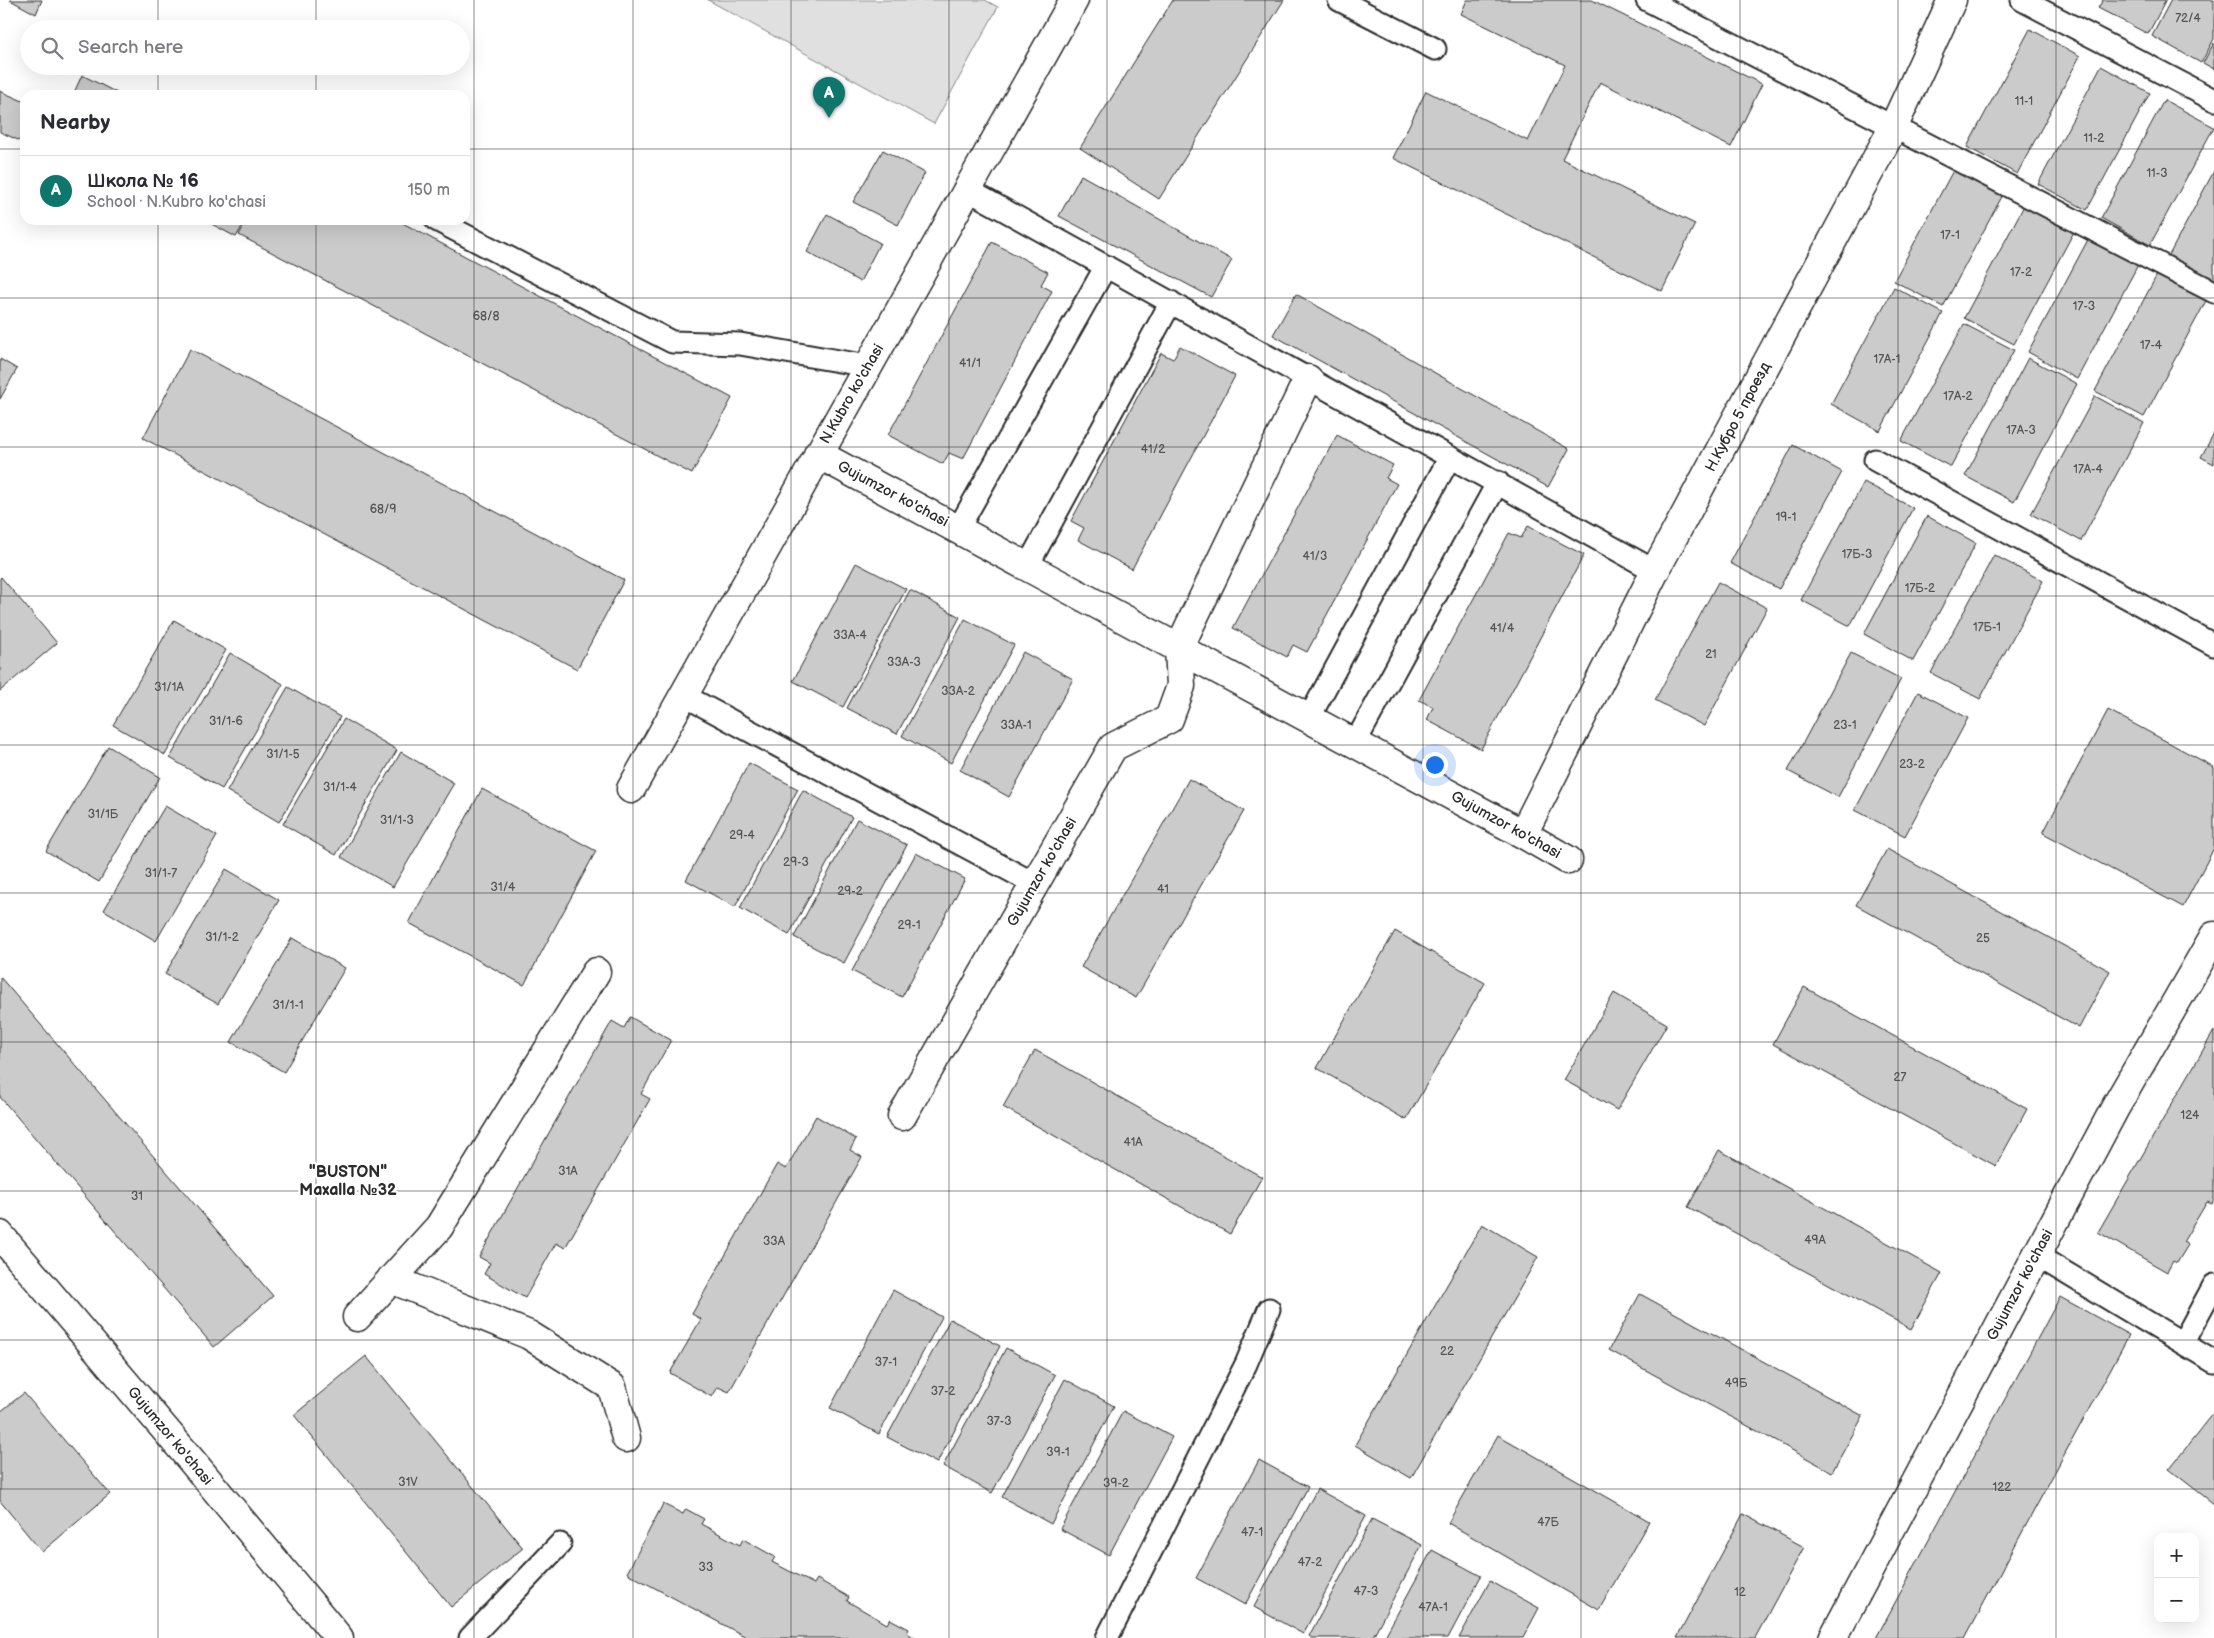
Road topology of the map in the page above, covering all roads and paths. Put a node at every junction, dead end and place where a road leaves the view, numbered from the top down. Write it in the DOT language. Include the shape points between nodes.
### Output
graph roads {
  1 [pos="1074,0"];
  2 [pos="1339,0"];
  3 [pos="1647,0"];
  4 [pos="1952,0"];
  5 [pos="2022,0"];
  6 [pos="1435,49"];
  7 [pos="2214,100"];
  8 [pos="1893,128"];
  9 [pos="968,190"];
  10 [pos="446,225"];
  11 [pos="1106,266"];
  12 [pos="2214,292"];
  13 [pos="1171,302"];
  14 [pos="868,366"];
  15 [pos="1308,379"];
  16 [pos="818,454"];
  17 [pos="1450,457"];
  18 [pos="1875,460"];
  19 [pos="1498,482"];
  20 [pos="958,529"];
  21 [pos="1028,566"];
  22 [pos="1655,570"];
  23 [pos="2214,645"];
  24 [pos="1179,648"];
  25 [pos="684,695"];
  26 [pos="1309,718"];
  27 [pos="1355,743"];
  28 [pos="631,789"];
  29 [pos="1524,834"];
  30 [pos="1568,860"];
  31 [pos="1036,884"];
  32 [pos="2214,936"];
  33 [pos="596,972"];
  34 [pos="902,1116"];
  35 [pos="0,1235"];
  36 [pos="2036,1255"];
  37 [pos="391,1279"];
  38 [pos="2214,1285"];
  39 [pos="1269,1310"];
  40 [pos="356,1317"];
  41 [pos="2183,1342"];
  42 [pos="2214,1362"];
  43 [pos="626,1438"];
  44 [pos="560,1544"];
  45 [pos="338,1638"];
  46 [pos="470,1638"];
  47 [pos="1107,1638"];
  48 [pos="1833,1638"];
  1 -- 9 [label="street, N.Kubro ko'chasi"];
  2 -- 6 [label="lane"];
  3 -- 8 [label="lane"];
  4 -- 8 [label="street, Н.Кубро 5 проезд"];
  5 -- 7 [label="lane"];
  8 -- 12 [label="lane"];
  8 -- 22 [label="street, Н.Кубро 5 проезд"];
  9 -- 11 [label="lane"];
  9 -- 14 [label="street, N.Kubro ko'chasi"];
  10 -- 14 [label="lane" via="672,342 740,344"];
  11 -- 13 [label="lane"];
  11 -- 20 [label="lane"];
  13 -- 15 [label="lane"];
  13 -- 21 [label="lane"];
  14 -- 16 [label="street, N.Kubro ko'chasi"];
  15 -- 17 [label="lane"];
  15 -- 24 [label="street, Gujumzor ko'chasi"];
  16 -- 20 [label="street, Gujumzor ko'chasi"];
  16 -- 25 [label="street, N.Kubro ko'chasi"];
  17 -- 19 [label="lane"];
  17 -- 26 [label="lane"];
  18 -- 23 [label="lane"];
  19 -- 22 [label="lane"];
  19 -- 27 [label="lane"];
  20 -- 21 [label="street, Gujumzor ko'chasi"];
  21 -- 24 [label="street, Gujumzor ko'chasi"];
  22 -- 29 [label="street, Н.Кубро 5 проезд"];
  24 -- 26 [label="street, Gujumzor ko'chasi"];
  24 -- 31 [label="street, Gujumzor ko'chasi" via="1181,686 1169,719 1113,747"];
  25 -- 28 [label="street, N.Kubro ko'chasi"];
  25 -- 31 [label="lane"];
  26 -- 27 [label="street, Gujumzor ko'chasi"];
  27 -- 29 [label="street, Gujumzor ko'chasi"];
  29 -- 30 [label="street, Gujumzor ko'chasi"];
  31 -- 34 [label="street, Gujumzor ko'chasi"];
  32 -- 36 [label="street, Gujumzor ko'chasi" via="2115,1108"];
  33 -- 37 [label="street" via="439,1227"];
  35 -- 45 [label="street, Gujumzor ko'chasi"];
  36 -- 41 [label="lane"];
  36 -- 48 [label="street, Gujumzor ko'chasi"];
  37 -- 40 [label="street"];
  37 -- 43 [label="street" via="529,1335 612,1387"];
  38 -- 41 [label="lane"];
  39 -- 47 [label="lane" via="1246,1364"];
  41 -- 42 [label="lane"];
  44 -- 46 [label="lane"];
}
